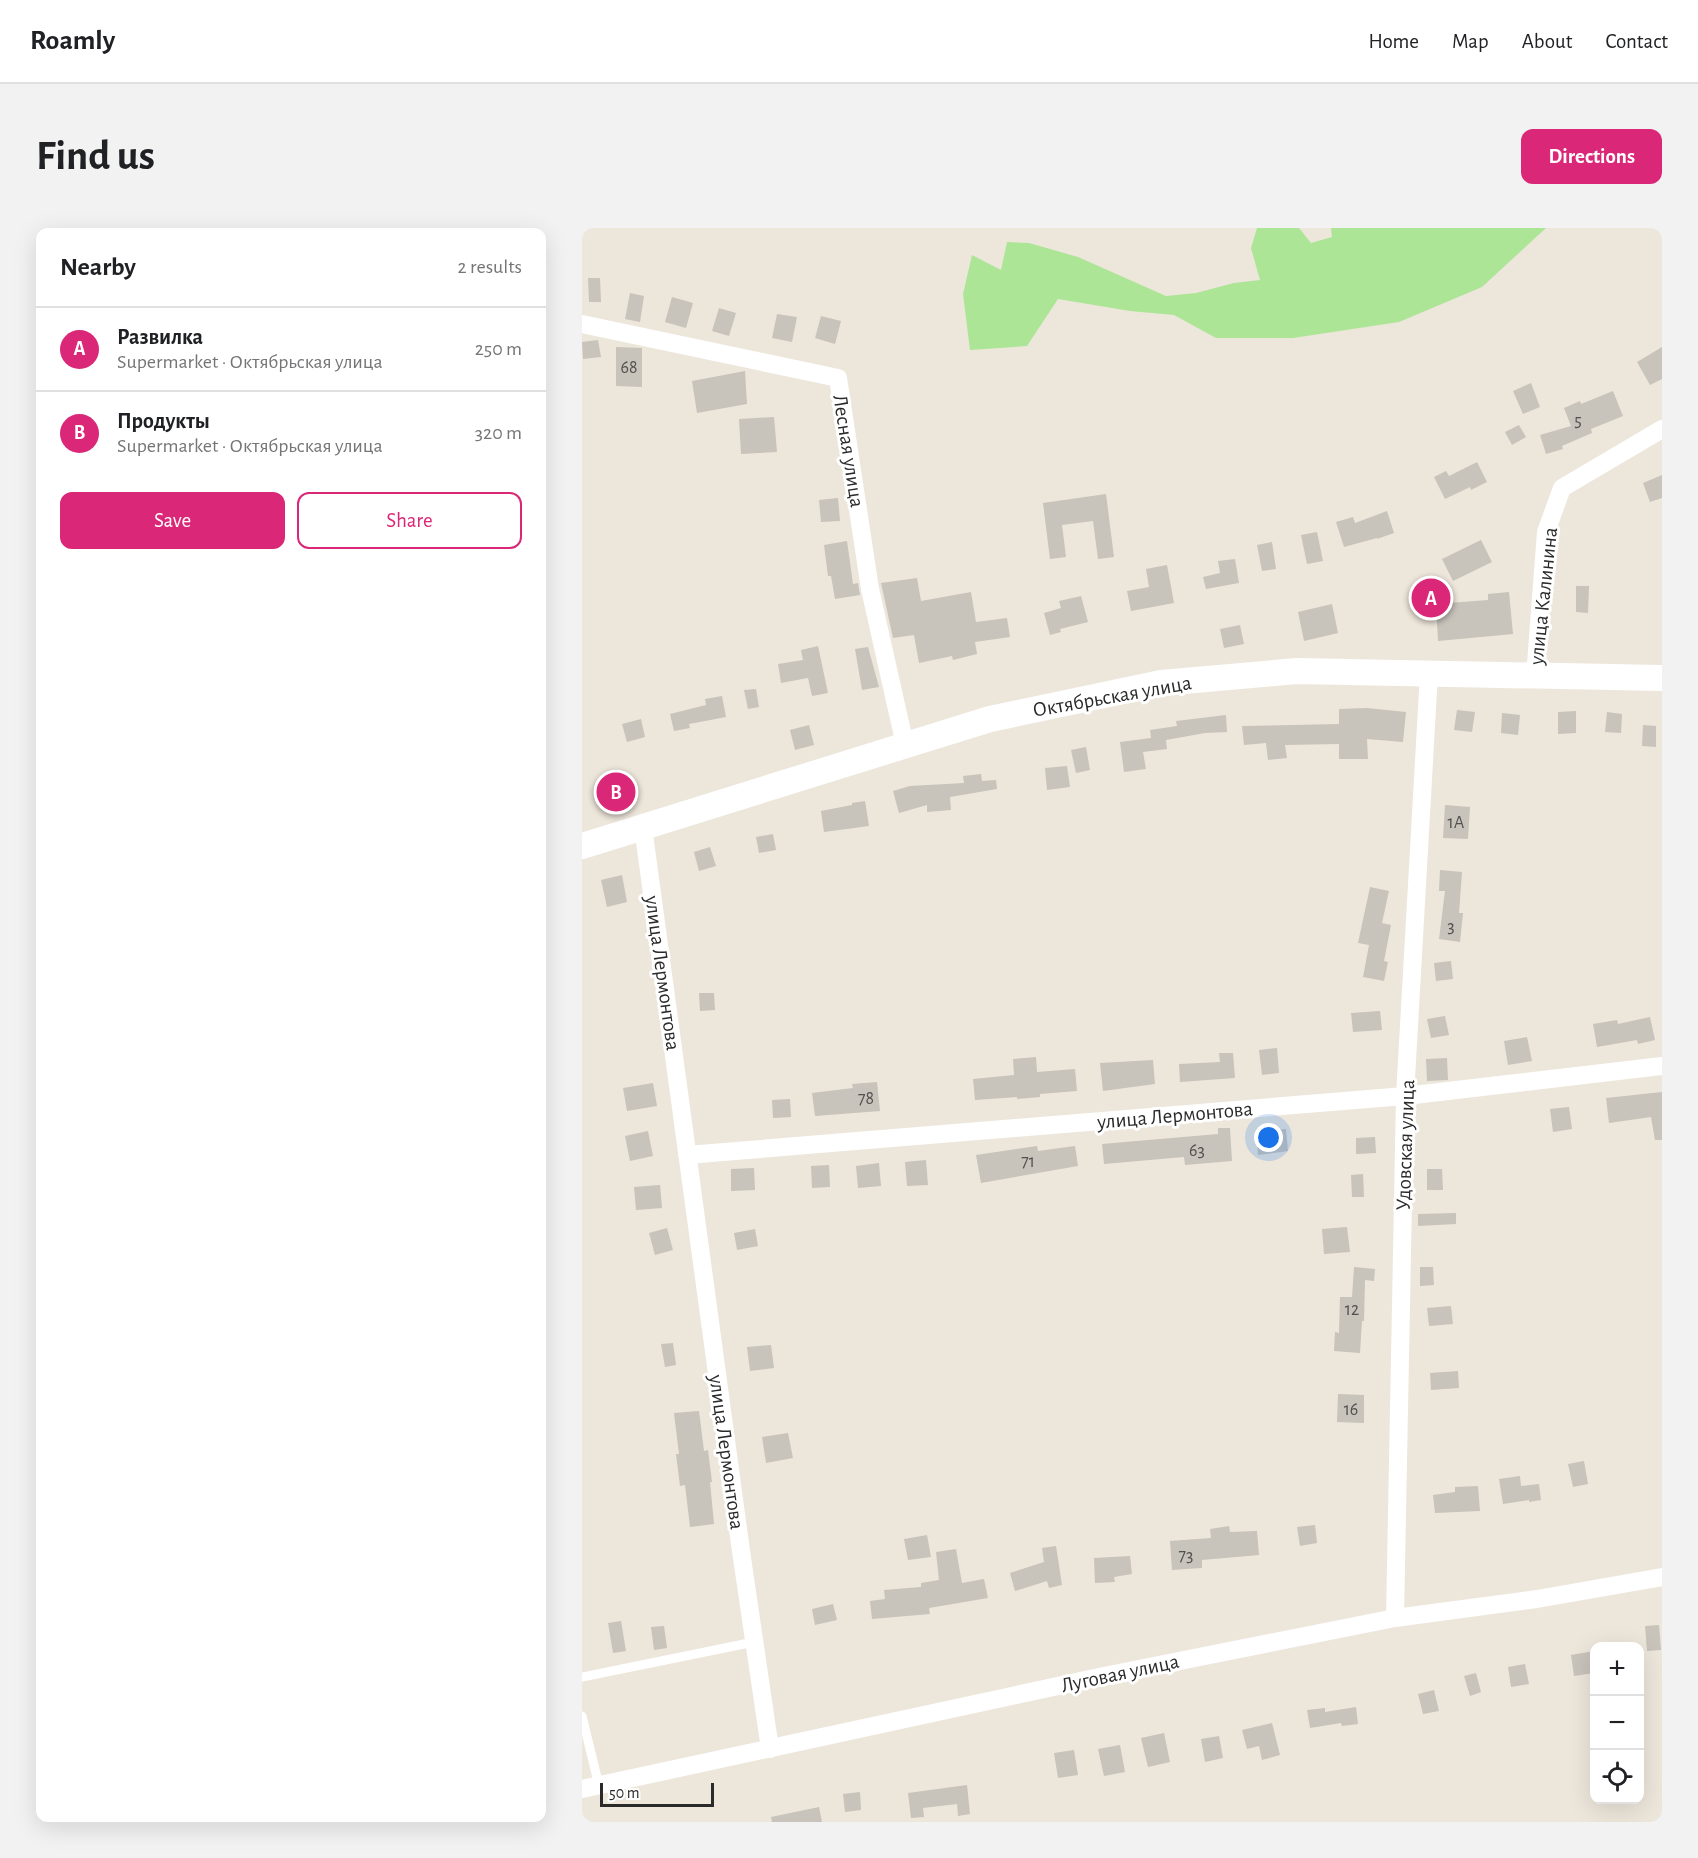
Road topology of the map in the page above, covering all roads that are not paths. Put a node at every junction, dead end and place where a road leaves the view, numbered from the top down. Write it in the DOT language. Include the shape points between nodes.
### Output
graph roads {
  1 [pos="582,324"];
  2 [pos="1662,429"];
  3 [pos="1429,673"];
  4 [pos="1535,677"];
  5 [pos="1662,678"];
  6 [pos="905,745"];
  7 [pos="643,827"];
  8 [pos="582,846"];
  9 [pos="1662,1066"];
  10 [pos="1405,1096"];
  11 [pos="687,1155"];
  12 [pos="1662,1577"];
  13 [pos="1395,1618"];
  14 [pos="754,1642"];
  15 [pos="582,1677"];
  16 [pos="582,1716"];
  17 [pos="770,1749"];
  18 [pos="591,1788"];
  1 -- 6 [label="street, Лесная улица" via="838,378 870,589"];
  2 -- 4 [label="street, улица Калинина" via="1562,488 1546,532"];
  3 -- 4 [label="street, Октябрьская улица"];
  3 -- 6 [label="street, Октябрьская улица" via="1297,671 1161,683 990,719"];
  3 -- 10 [label="street, Удовская улица"];
  4 -- 5 [label="street, Октябрьская улица"];
  6 -- 7 [label="street, Октябрьская улица"];
  7 -- 8 [label="street, Октябрьская улица"];
  7 -- 11 [label="street, улица Лермонтова"];
  9 -- 10 [label="street, улица Лермонтова"];
  10 -- 11 [label="street, улица Лермонтова"];
  10 -- 13 [label="street, Удовская улица"];
  11 -- 14 [label="street, улица Лермонтова"];
  12 -- 13 [label="street, Луговая улица"];
  13 -- 17 [label="street, Луговая улица"];
  14 -- 15 [label="lane"];
  14 -- 17 [label="street, улица Лермонтова"];
  16 -- 18 [label="lane"];
  17 -- 18 [label="street, Луговая улица"];
}
